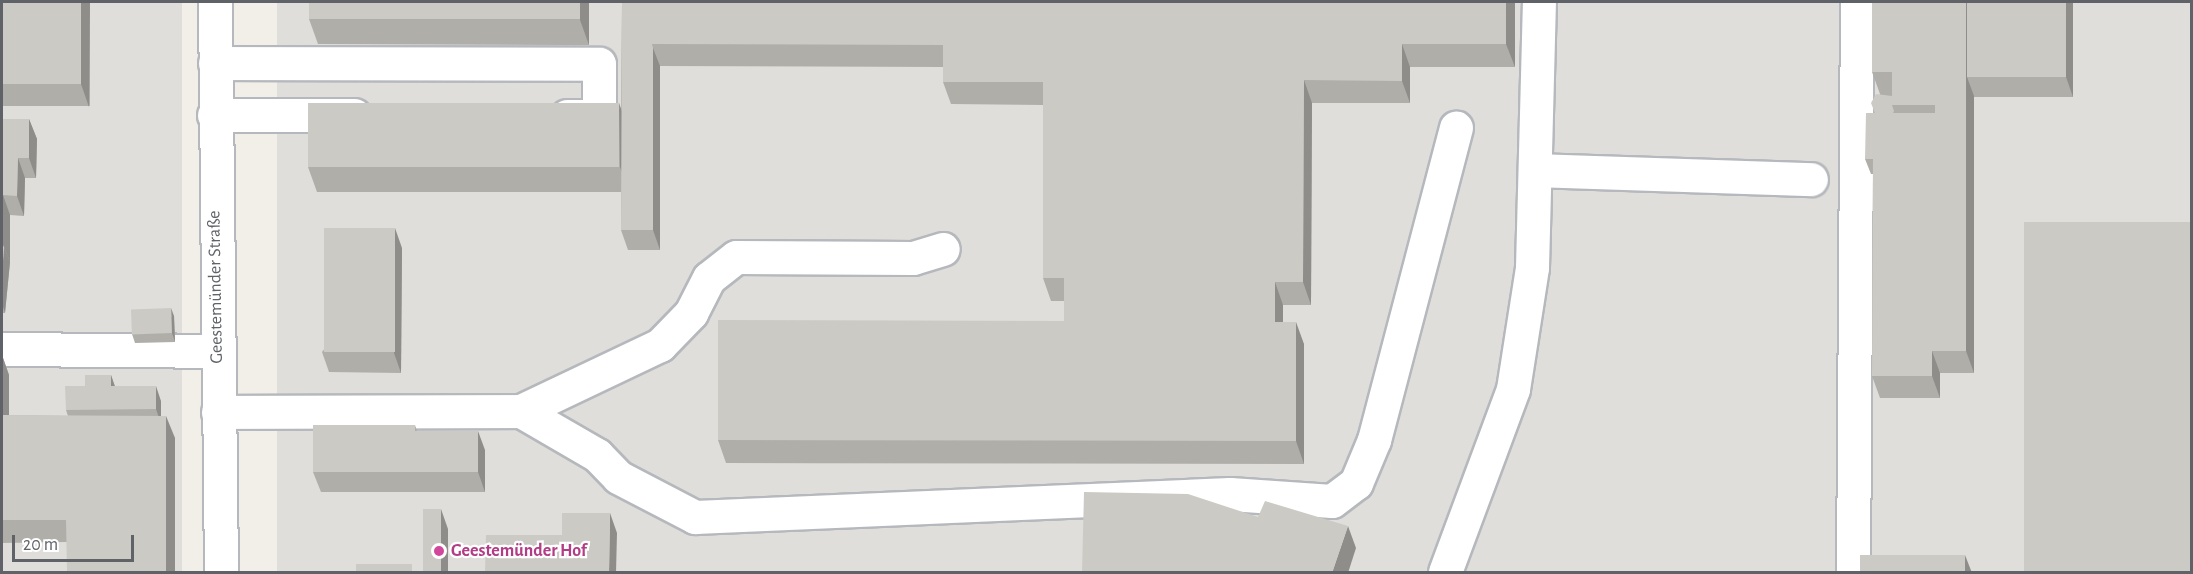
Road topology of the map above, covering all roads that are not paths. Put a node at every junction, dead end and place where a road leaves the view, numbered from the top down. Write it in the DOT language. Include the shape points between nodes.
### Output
graph roads {
  1 [pos="215,2"];
  2 [pos="1539,2"];
  3 [pos="1857,2"];
  4 [pos="215,63"];
  5 [pos="214,115"];
  6 [pos="387,116"];
  7 [pos="540,116"];
  8 [pos="1456,128"];
  9 [pos="1535,170"];
  10 [pos="1811,179"];
  11 [pos="943,249"];
  12 [pos="2,349"];
  13 [pos="216,351"];
  14 [pos="521,411"];
  15 [pos="218,412"];
  16 [pos="221,573"];
  17 [pos="1445,573"];
  18 [pos="1853,573"];
  1 -- 4 [label="street, Geestemünder Straße"];
  2 -- 9 [label="street"];
  3 -- 18 [label="street"];
  4 -- 5 [label="street, Geestemünder Straße"];
  4 -- 7 [label="street" via="599,64 599,116"];
  5 -- 6 [label="street"];
  5 -- 13 [label="street, Geestemünder Straße"];
  8 -- 14 [label="street" via="1374,440 1356,483 1332,501 1230,494 695,517 618,477 597,455"];
  9 -- 10 [label="street"];
  9 -- 17 [label="street" via="1532,267 1513,389"];
  11 -- 14 [label="street" via="913,258 736,256 709,278 691,313 660,345"];
  12 -- 13 [label="street"];
  13 -- 15 [label="street, Geestemünder Straße"];
  14 -- 15 [label="street"];
  15 -- 16 [label="street, Geestemünder Straße"];
}
